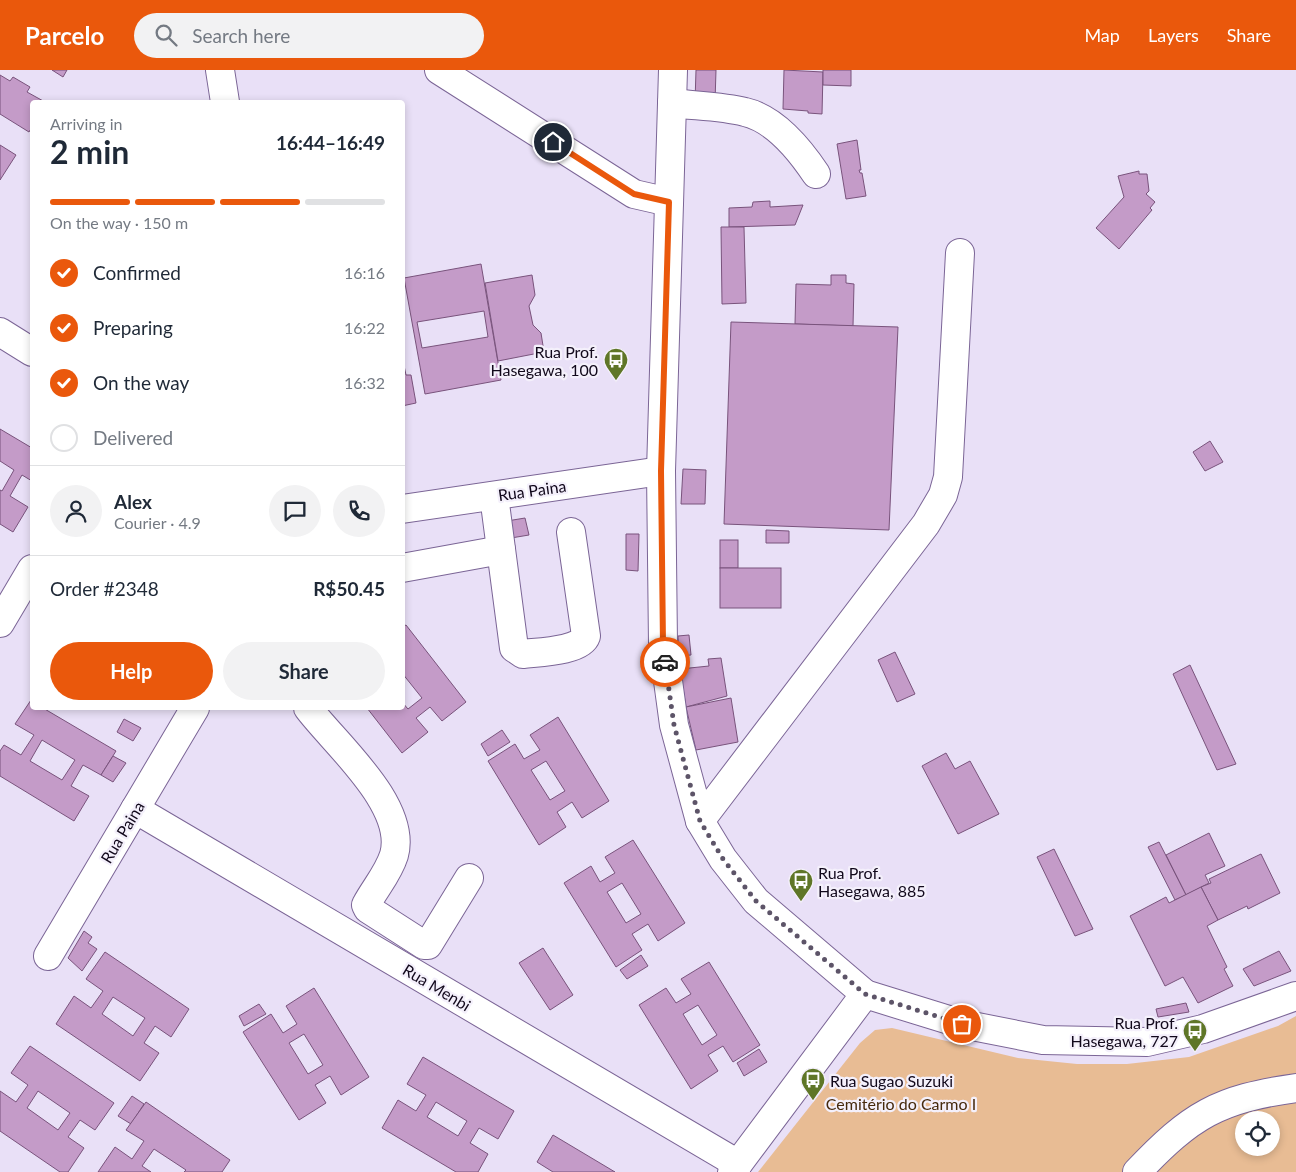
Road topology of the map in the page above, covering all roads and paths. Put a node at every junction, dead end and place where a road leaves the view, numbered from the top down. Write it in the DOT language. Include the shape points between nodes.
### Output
graph roads {
  1 [pos="220,70"];
  2 [pos="439,70"];
  3 [pos="673,70"];
  4 [pos="225,100"];
  5 [pos="672,103"];
  6 [pos="816,174"];
  7 [pos="669,202"];
  8 [pos="960,253"];
  9 [pos="0,332"];
  10 [pos="30,351"];
  11 [pos="661,471"];
  12 [pos="494,496"];
  13 [pos="405,509"];
  14 [pos="571,532"];
  15 [pos="502,550"];
  16 [pos="405,567"];
  17 [pos="30,572"];
  18 [pos="0,623"];
  19 [pos="194,710"];
  20 [pos="310,710"];
  21 [pos="135,809"];
  22 [pos="700,821"];
  23 [pos="470,878"];
  24 [pos="48,956"];
  25 [pos="865,994"];
  26 [pos="1296,996"];
  27 [pos="1296,1088"];
  28 [pos="735,1168"];
  29 [pos="1137,1172"];
  1 -- 4 [label="street"];
  2 -- 7 [label="street" via="634,194"];
  3 -- 5 [label="street"];
  5 -- 6 [label="street" via="746,112 763,120 784,136"];
  5 -- 7 [label="street"];
  7 -- 11 [label="street"];
  8 -- 22 [label="street" via="948,477 943,495 926,524"];
  9 -- 10 [label="street"];
  11 -- 12 [label="street, Rua Paina"];
  11 -- 22 [label="street" via="663,644 674,725"];
  12 -- 13 [label="street, Rua Paina"];
  12 -- 15 [label="street"];
  14 -- 15 [label="street" via="586,636 577,646 524,654 517,652"];
  15 -- 16 [label="street"];
  17 -- 18 [label="street"];
  19 -- 21 [label="street, Rua Paina"];
  20 -- 23 [label="street" via="357,763 395,827 394,854 386,876 368,901 368,909 428,945"];
  21 -- 24 [label="street, Rua Paina"];
  21 -- 28 [label="street, Rua Menbi"];
  22 -- 25 [label="street" via="723,859 756,901"];
  25 -- 26 [label="street" via="962,1024 1043,1040 1147,1042 1203,1029"];
  25 -- 28 [label="street"];
  27 -- 29 [label="street" via="1232,1100 1201,1115 1159,1149"];
}
